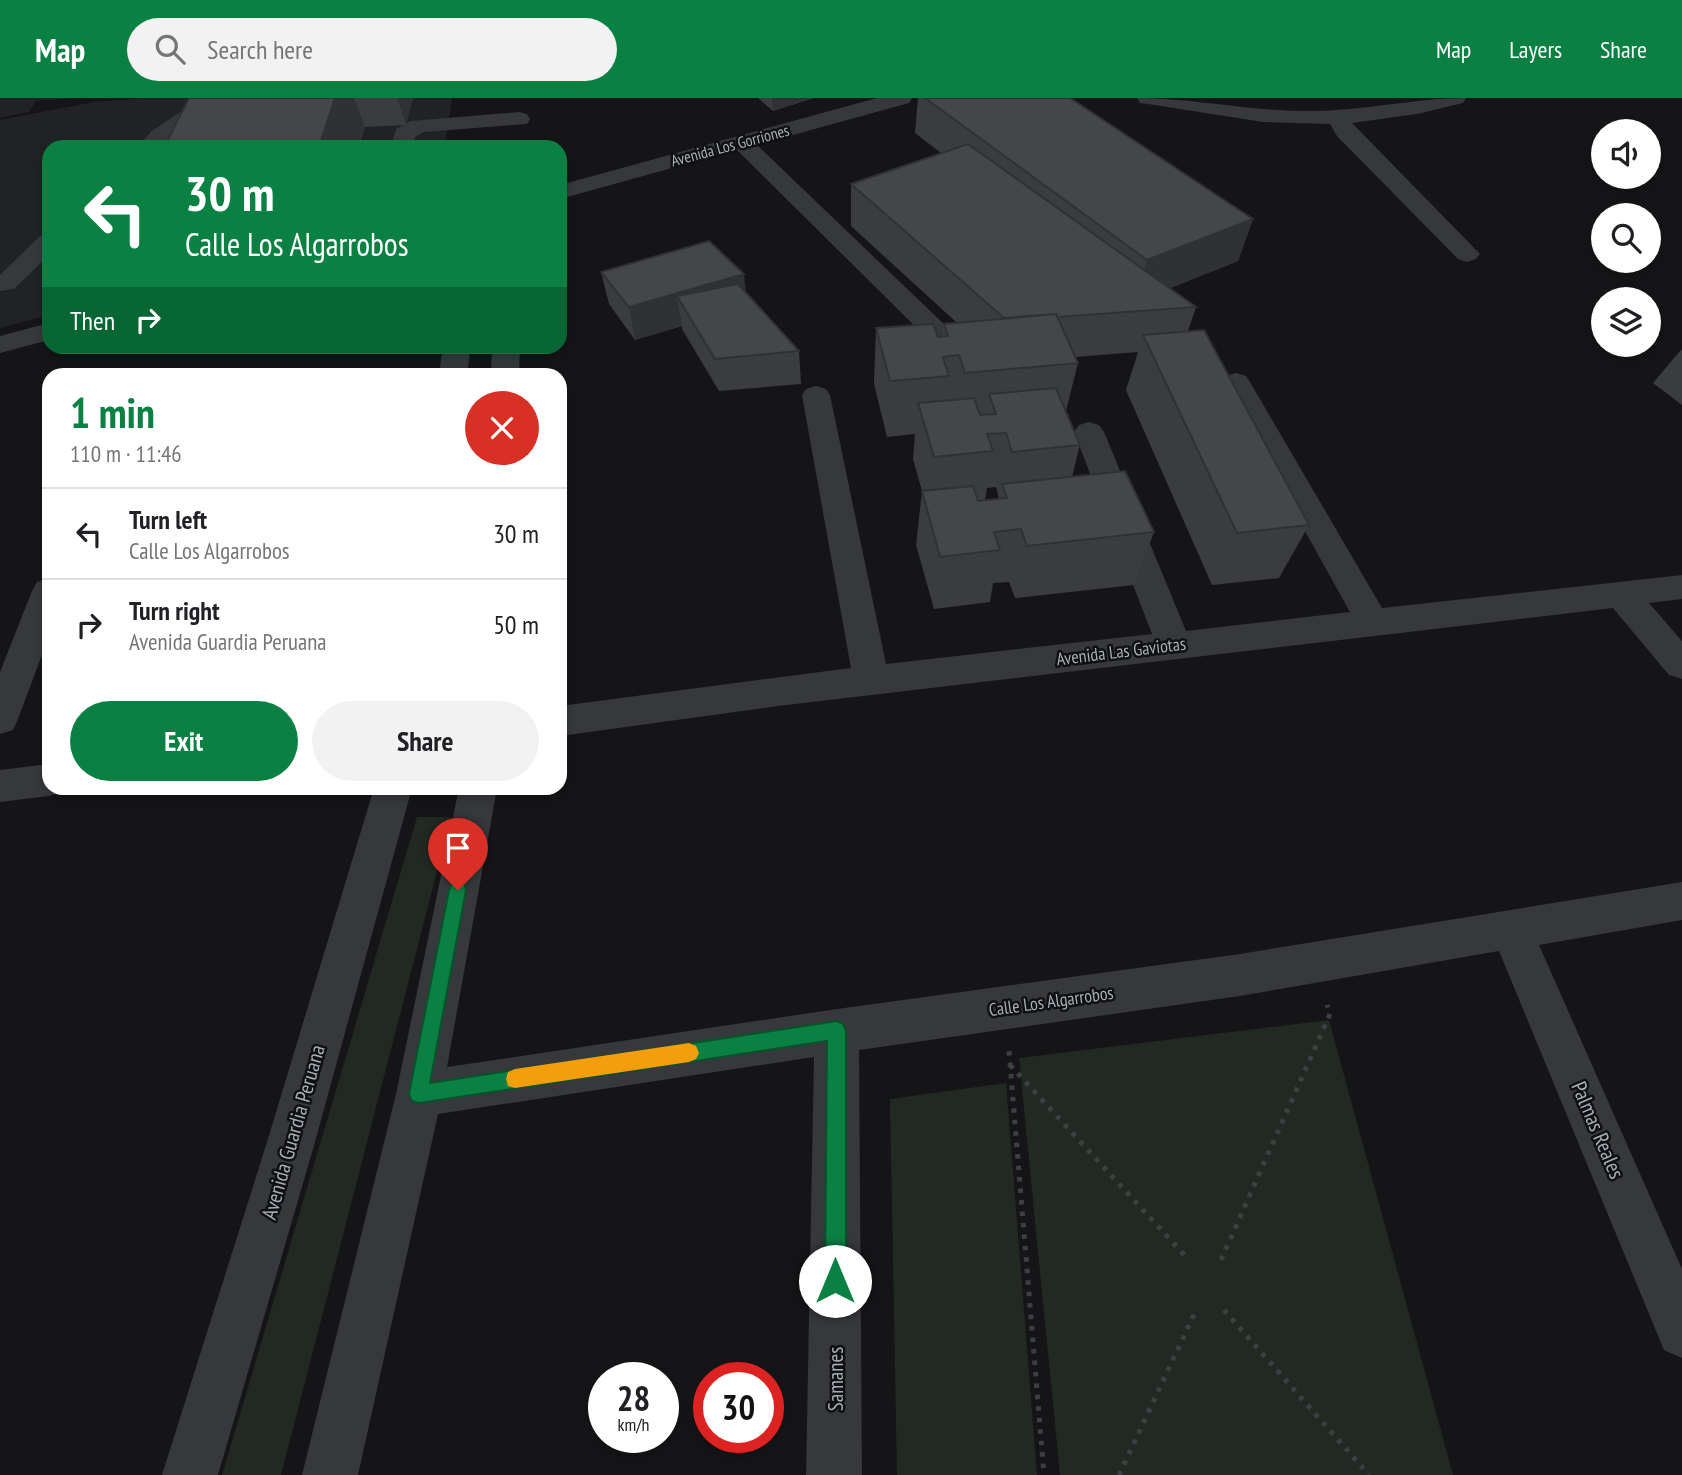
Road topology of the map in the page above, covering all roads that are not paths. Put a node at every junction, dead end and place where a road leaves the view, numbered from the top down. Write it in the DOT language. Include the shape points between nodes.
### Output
graph roads {
  1 [pos="215,98"];
  2 [pos="901,98"];
  3 [pos="1148,98"];
  4 [pos="1455,98"];
  5 [pos="482,109"];
  6 [pos="520,109"];
  7 [pos="1338,118"];
  8 [pos="155,140"];
  9 [pos="403,140"];
  10 [pos="479,140"];
  11 [pos="518,140"];
  12 [pos="741,142"];
  13 [pos="567,190"];
  14 [pos="42,248"];
  15 [pos="1467,254"];
  16 [pos="5,284"];
  17 [pos="42,333"];
  18 [pos="0,345"];
  19 [pos="960,355"];
  20 [pos="1236,382"];
  21 [pos="816,396"];
  22 [pos="1089,432"];
  23 [pos="1682,587"];
  24 [pos="1621,594"];
  25 [pos="42,610"];
  26 [pos="1373,621"];
  27 [pos="1174,645"];
  28 [pos="1682,666"];
  29 [pos="871,681"];
  30 [pos="0,719"];
  31 [pos="567,720"];
  32 [pos="42,781"];
  33 [pos="0,786"];
  34 [pos="391,795"];
  35 [pos="477,795"];
  36 [pos="1682,901"];
  37 [pos="1511,929"];
  38 [pos="837,1031"];
  39 [pos="419,1094"];
  40 [pos="1682,1332"];
  41 [pos="190,1475"];
  42 [pos="330,1475"];
  43 [pos="834,1475"];
  1 -- 8 [label="street"];
  2 -- 12 [label="street, Avenida Los Gorriones"];
  3 -- 7 [label="street" via="1207,111 1286,119"];
  4 -- 7 [label="street" via="1419,109"];
  5 -- 6 [label="street"];
  5 -- 9 [label="street" via="419,126 404,134"];
  5 -- 10 [label="street"];
  6 -- 11 [label="street"];
  7 -- 15 [label="street" via="1345,131"];
  12 -- 13 [label="street, Avenida Los Gorriones"];
  12 -- 19 [label="street"];
  14 -- 16 [label="street"];
  17 -- 18 [label="street"];
  20 -- 26 [label="street"];
  21 -- 29 [label="street"];
  22 -- 27 [label="street"];
  23 -- 24 [label="street, Avenida Las Gaviotas"];
  24 -- 26 [label="street, Avenida Las Gaviotas"];
  24 -- 28 [label="street"];
  25 -- 30 [label="street"];
  26 -- 27 [label="street, Avenida Las Gaviotas"];
  27 -- 29 [label="street, Avenida Las Gaviotas"];
  29 -- 31 [label="street, Avenida Las Gaviotas"];
  32 -- 33 [label="street"];
  34 -- 41 [label="street, Avenida Guardia Peruana"];
  35 -- 39 [label="street"];
  36 -- 37 [label="street, Calle Los Algarrobos"];
  37 -- 38 [label="street, Calle Los Algarrobos"];
  37 -- 40 [label="street, Palmas Reales"];
  38 -- 39 [label="street, Calle Los Algarrobos"];
  38 -- 43 [label="street, Samanes"];
  39 -- 42 [label="street"];
}
